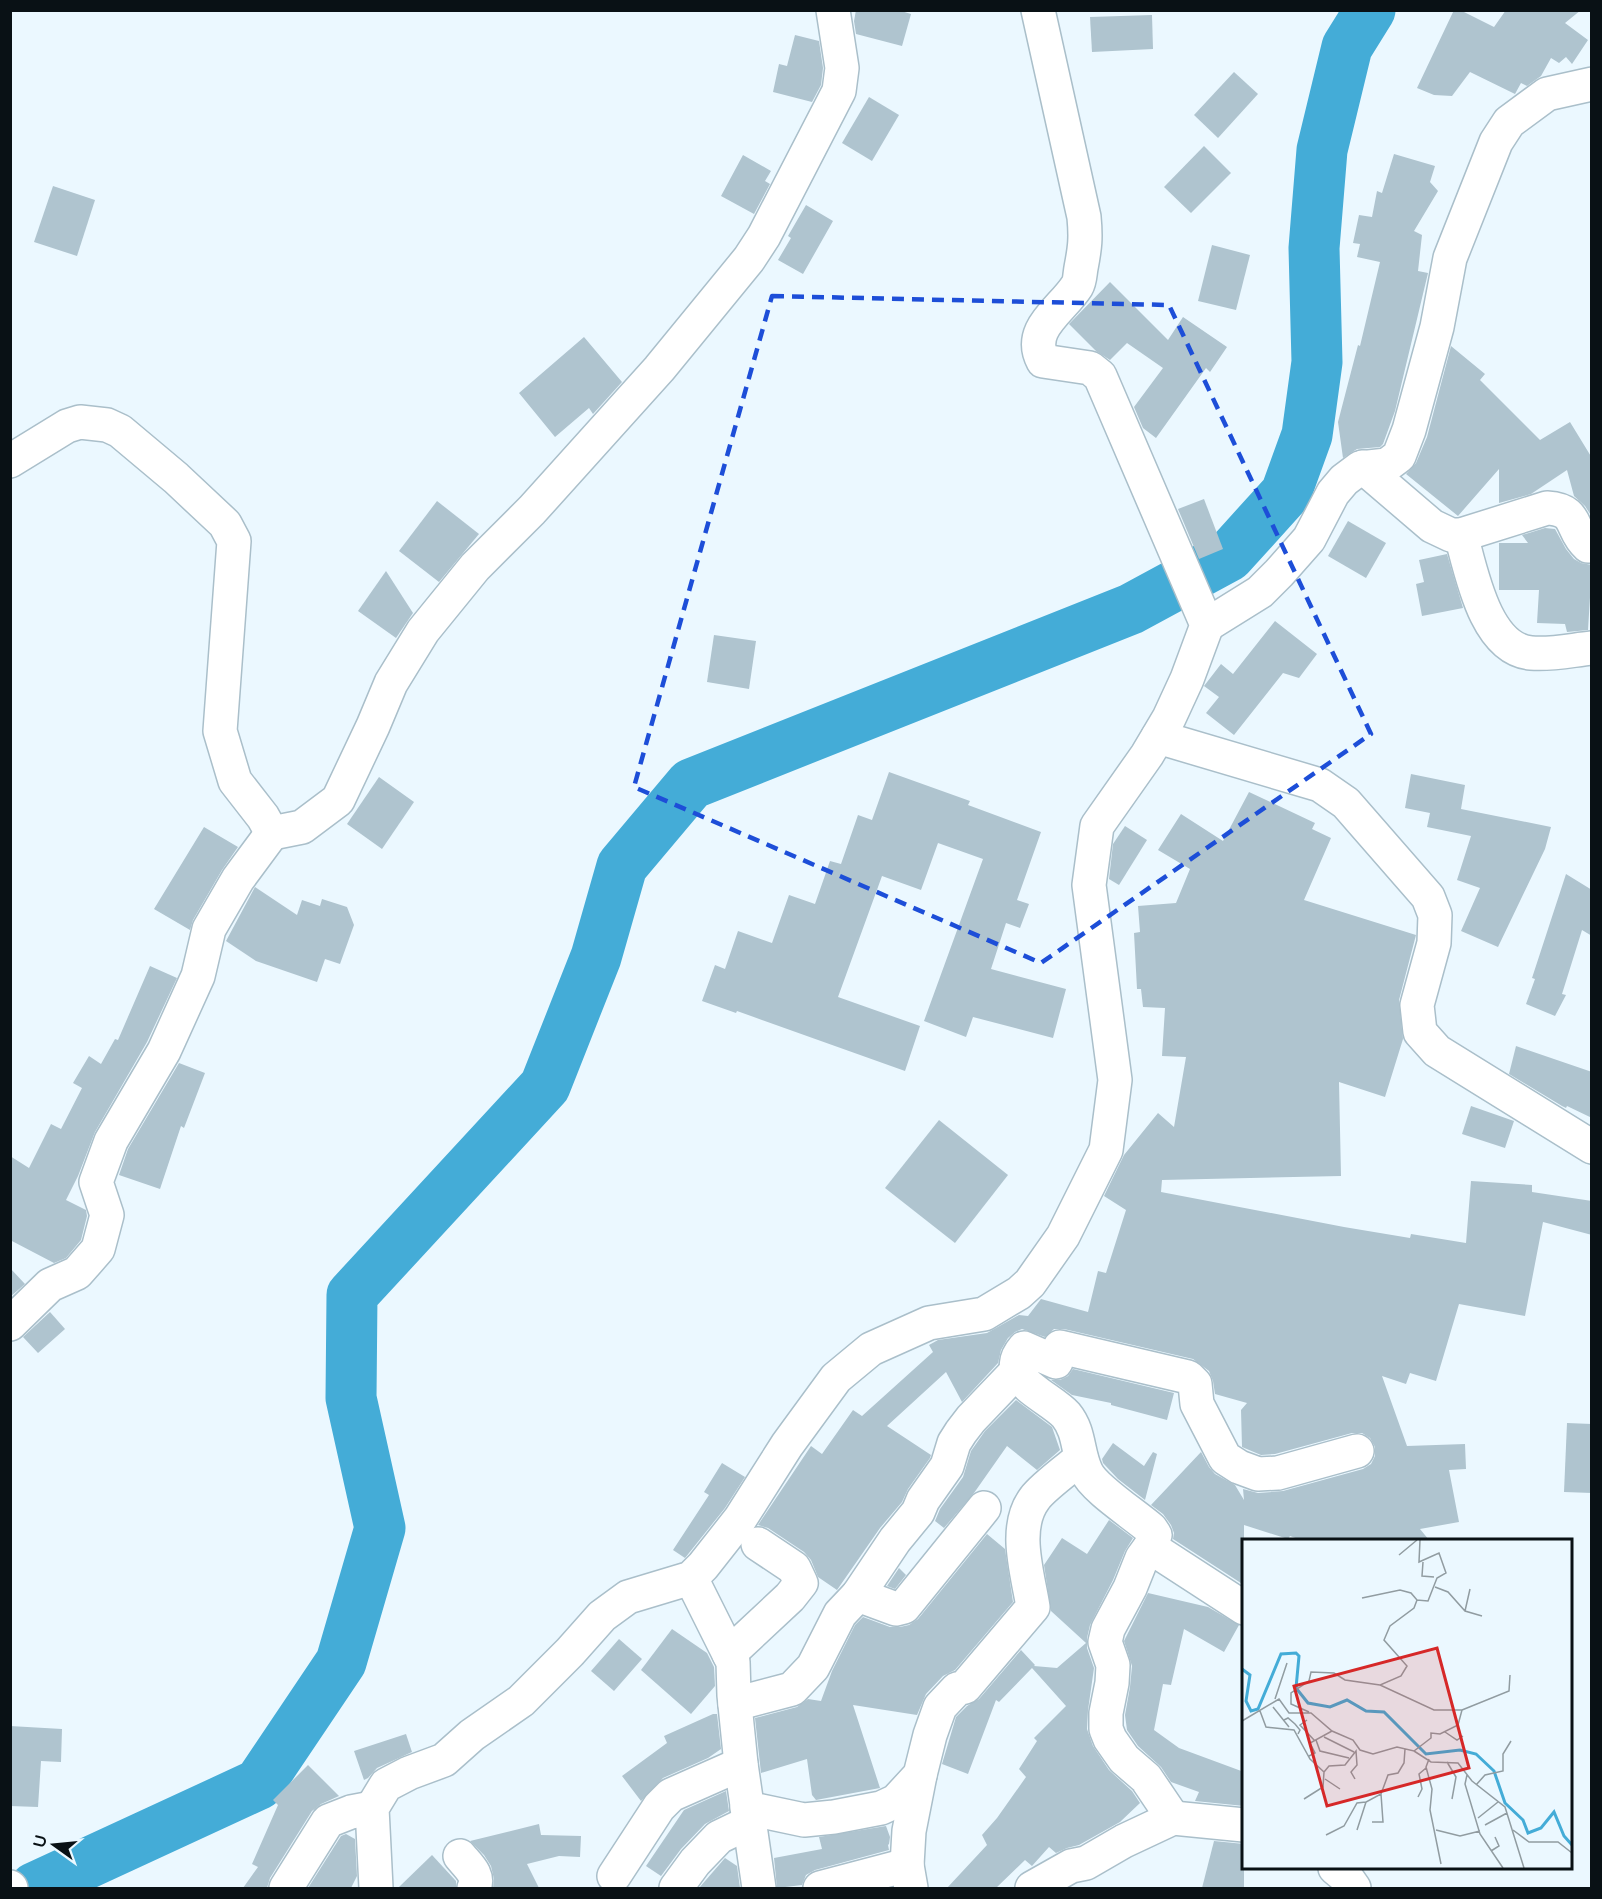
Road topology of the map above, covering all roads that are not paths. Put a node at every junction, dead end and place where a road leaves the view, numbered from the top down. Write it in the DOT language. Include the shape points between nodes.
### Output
graph roads {
  1 [pos="833,10"];
  2 [pos="1038,10"];
  3 [pos="1592,84"];
  4 [pos="10,460"];
  5 [pos="1363,467"];
  6 [pos="1461,536"];
  7 [pos="1592,546"];
  8 [pos="1204,617"];
  9 [pos="1592,648"];
  10 [pos="1158,737"];
  11 [pos="272,832"];
  12 [pos="1592,1147"];
  13 [pos="10,1324"];
  14 [pos="1016,1372"];
  15 [pos="1357,1451"];
  16 [pos="1081,1458"];
  17 [pos="984,1508"];
  18 [pos="758,1544"];
  19 [pos="1150,1547"];
  20 [pos="691,1578"];
  21 [pos="858,1596"];
  22 [pos="1242,1607"];
  23 [pos="729,1654"];
  24 [pos="735,1704"];
  25 [pos="741,1764"];
  26 [pos="920,1775"];
  27 [pos="372,1808"];
  28 [pos="747,1816"];
  29 [pos="1173,1818"];
  30 [pos="1242,1825"];
  31 [pos="460,1856"];
  32 [pos="1336,1869"];
  33 [pos="614,1876"];
  34 [pos="909,1877"];
  35 [pos="291,1887"];
  36 [pos="376,1888"];
  37 [pos="474,1888"];
  38 [pos="676,1888"];
  39 [pos="759,1888"];
  40 [pos="820,1888"];
  41 [pos="1032,1888"];
  42 [pos="1354,1888"];
  1 -- 11 [label="street" via="842,68 838,91 749,260 659,369 475,567 423,631 391,683 338,800 302,827"];
  2 -- 8 [label="street" via="1084,217 1086,244 1078,284 1043,326 1039,354 1043,361 1090,368 1100,376"];
  3 -- 5 [label="street" via="1547,94 1509,122 1496,142 1450,258 1437,327 1399,456 1387,465"];
  4 -- 11 [label="street" via="67,426 80,422 107,425 120,430 225,524 234,541 220,731 235,781"];
  5 -- 6 [label="street" via="1432,526"];
  5 -- 8 [label="street" via="1333,493 1309,539 1260,592"];
  6 -- 7 [label="street" via="1547,508 1558,508 1573,518 1580,539"];
  6 -- 9 [label="street" via="1480,602 1498,632 1512,646 1529,653 1548,654"];
  8 -- 10 [label="street" via="1187,679"];
  10 -- 12 [label="street" via="1320,784 1346,803 1428,897 1435,915 1434,943 1418,1005 1420,1032 1437,1051"];
  10 -- 20 [label="street" via="1097,826 1089,885 1115,1080 1106,1150 1063,1236 1019,1293 984,1314 929,1323 871,1349 836,1378 740,1519"];
  11 -- 13 [label="street" via="209,929 198,976 165,1051 111,1142 96,1182 107,1215 99,1249 77,1274 50,1285"];
  14 -- 15 [label="street" via="1016,1359 1024,1348 1056,1362 1060,1347 1188,1377 1196,1384 1197,1404 1225,1458 1258,1474 1278,1473"];
  14 -- 16 [label="street" via="1065,1414 1077,1434"];
  14 -- 21 [label="street" via="970,1419 918,1512"];
  16 -- 19 [label="street" via="1092,1481 1151,1529 1155,1536"];
  16 -- 26 [label="street" via="1035,1498 1026,1516 1022,1535 1033,1608 965,1687 957,1689 940,1707"];
  17 -- 21 [label="street" via="904,1607 896,1609"];
  18 -- 23 [label="street" via="794,1568 801,1583"];
  19 -- 22 [label="street"];
  19 -- 29 [label="street" via="1108,1629 1105,1642 1112,1674 1106,1729 1119,1753 1146,1778"];
  20 -- 23 [label="street"];
  20 -- 27 [label="street" via="628,1597 602,1616 521,1701 444,1760 387,1785"];
  21 -- 24 [label="street" via="840,1614 813,1667 792,1689"];
  23 -- 24 [label="street" via="733,1662"];
  24 -- 25 [label="street"];
  25 -- 28 [label="street"];
  25 -- 33 [label="street" via="671,1795"];
  26 -- 28 [label="street" via="896,1801 881,1808 804,1820"];
  26 -- 34 [label="street" via="909,1831"];
  27 -- 35 [label="street" via="328,1821"];
  27 -- 36 [label="street"];
  28 -- 38 [label="street" via="694,1862"];
  28 -- 39 [label="street"];
  29 -- 30 [label="street"];
  29 -- 41 [label="street"];
  31 -- 37 [label="street" via="475,1874"];
  32 -- 42 [label="street"];
  34 -- 40 [label="street"];
}
